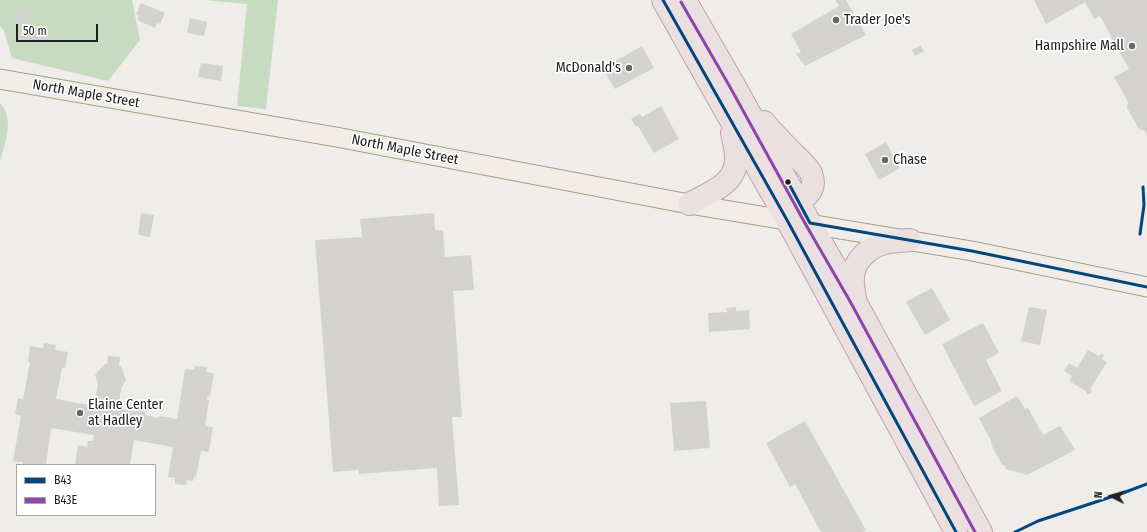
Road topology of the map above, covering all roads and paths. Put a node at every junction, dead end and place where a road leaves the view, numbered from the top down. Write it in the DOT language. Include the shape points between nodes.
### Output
graph roads {
  1 [pos="663,0"];
  2 [pos="685,0"];
  3 [pos="0,79"];
  4 [pos="729,118"];
  5 [pos="798,201"];
  6 [pos="689,204"];
  7 [pos="782,211"];
  8 [pos="810,224"];
  9 [pos="910,240"];
  10 [pos="1147,287"];
  11 [pos="855,302"];
  12 [pos="956,532"];
  13 [pos="981,532"];
  1 -- 4 [label="highway"];
  2 -- 5 [label="highway"];
  3 -- 6 [label="main road, North Maple Street" via="336,137"];
  4 -- 6 [label="highway" via="736,155 735,168 724,184"];
  4 -- 7 [label="highway"];
  5 -- 7 [label="highway" via="788,202"];
  5 -- 8 [label="highway"];
  6 -- 7 [label="main road, North Maple Street"];
  7 -- 8 [label="main road, North Maple Street"];
  7 -- 12 [label="highway"];
  8 -- 9 [label="main road, North Maple Street"];
  8 -- 11 [label="highway"];
  9 -- 10 [label="main road, North Maple Street"];
  9 -- 11 [label="highway" via="886,243 872,248 862,256 852,276"];
  11 -- 13 [label="highway"];
}
